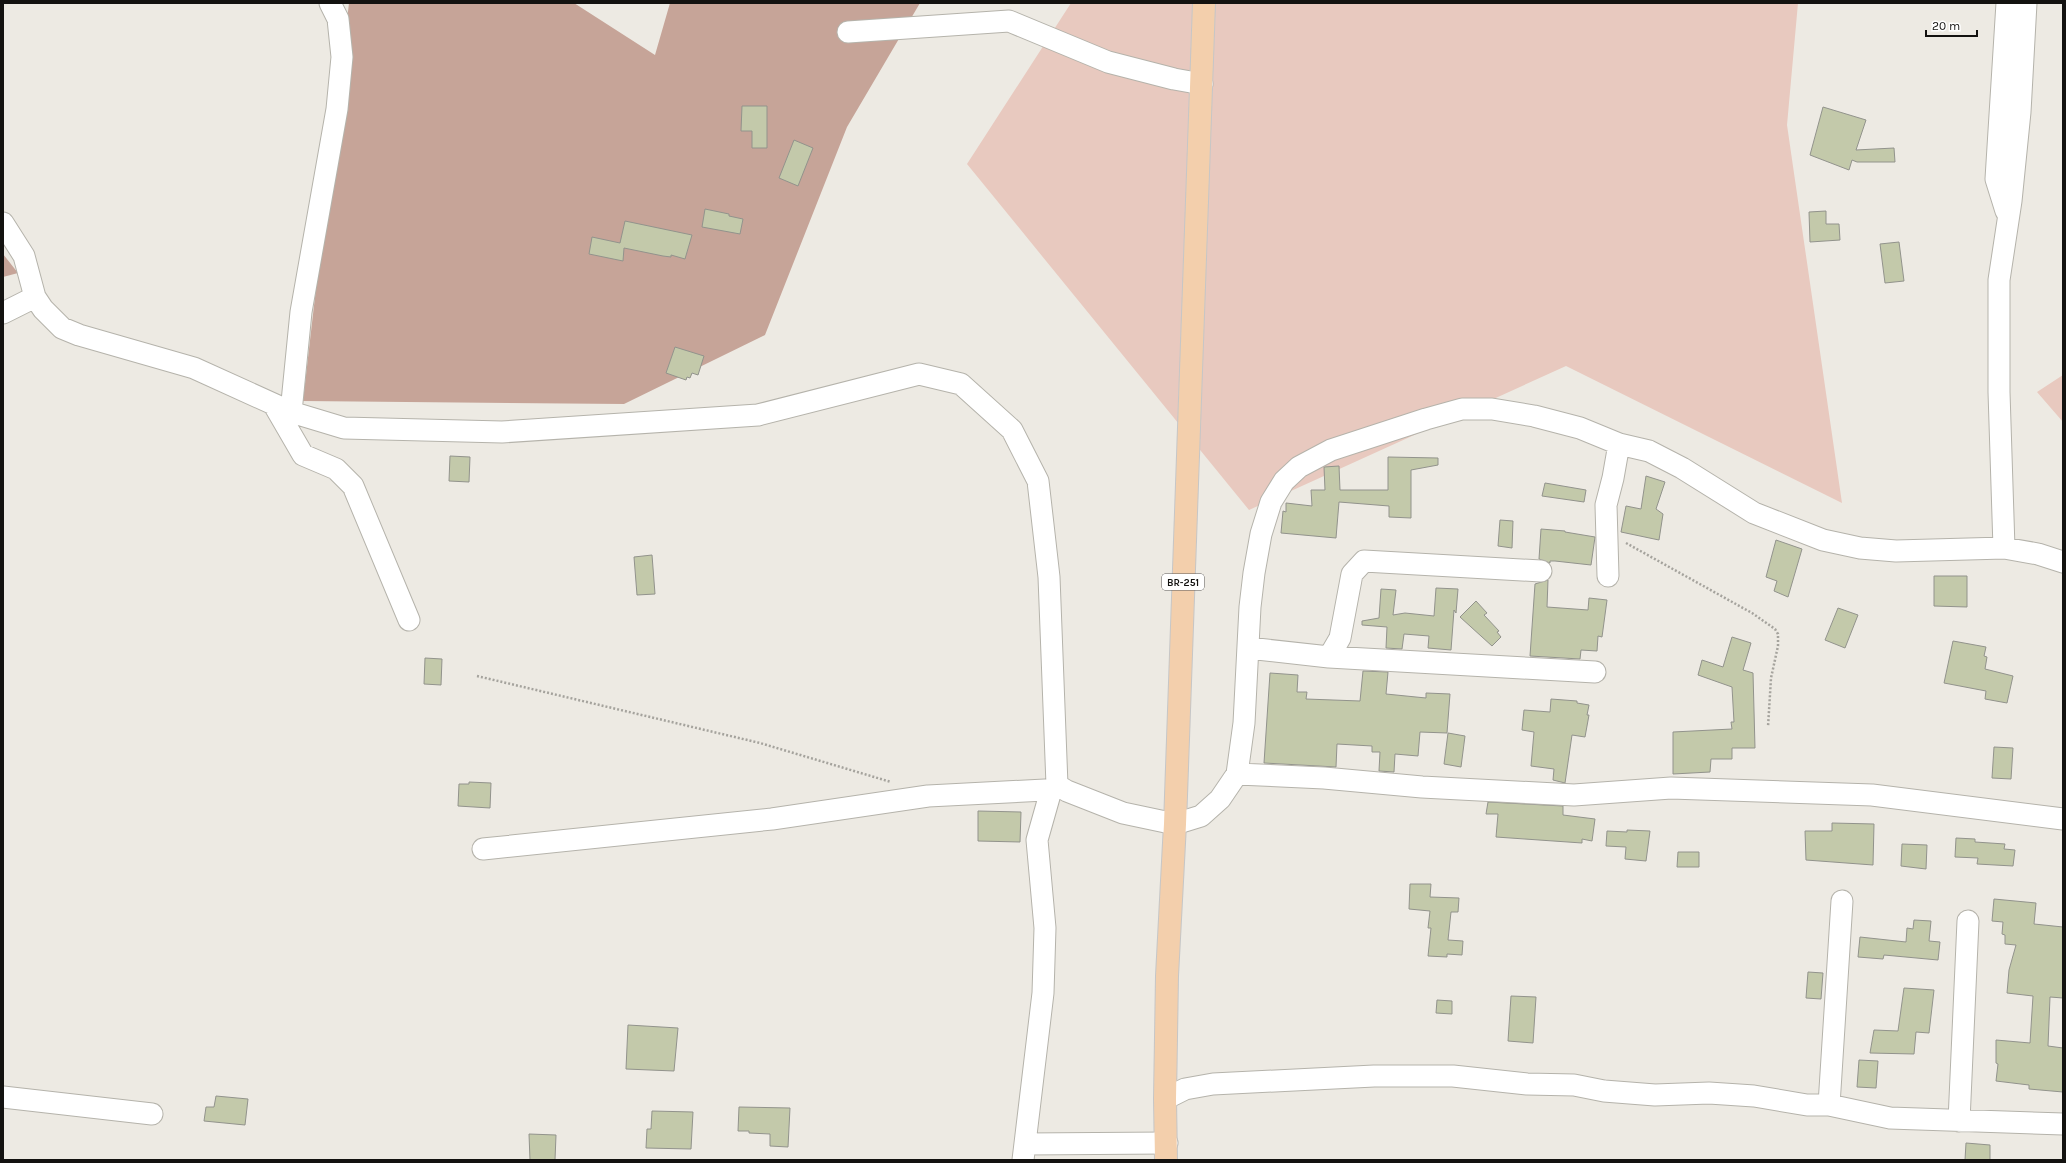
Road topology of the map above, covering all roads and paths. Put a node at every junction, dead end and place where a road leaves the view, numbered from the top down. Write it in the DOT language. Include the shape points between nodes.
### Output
graph roads {
  1 [pos="330,3"];
  2 [pos="1204,3"];
  3 [pos="2007,3"];
  4 [pos="2026,3"];
  5 [pos="848,32"];
  6 [pos="1202,84"];
  7 [pos="2008,219"];
  8 [pos="3,223"];
  9 [pos="35,298"];
  10 [pos="3,313"];
  11 [pos="283,408"];
  12 [pos="1619,444"];
  13 [pos="1607,527"];
  14 [pos="2004,548"];
  15 [pos="2063,562"];
  16 [pos="1541,571"];
  17 [pos="1608,576"];
  18 [pos="409,620"];
  19 [pos="1248,648"];
  20 [pos="1329,657"];
  21 [pos="1595,672"];
  22 [pos="477,676"];
  23 [pos="1768,728"];
  24 [pos="1237,774"];
  25 [pos="893,782"];
  26 [pos="1054,790"];
  27 [pos="2063,819"];
  28 [pos="1175,824"];
  29 [pos="483,849"];
  30 [pos="1842,901"];
  31 [pos="1968,921"];
  32 [pos="3,1097"];
  33 [pos="1165,1099"];
  34 [pos="1829,1105"];
  35 [pos="152,1114"];
  36 [pos="1959,1121"];
  37 [pos="2063,1124"];
  38 [pos="1166,1151"];
  39 [pos="1024,1152"];
  1 -- 11 [label="street" via="338,19 342,57 337,109"];
  2 -- 6 [label="main road, BR-251"];
  3 -- 7 [label="street" via="1996,179"];
  4 -- 7 [label="street" via="2021,100"];
  5 -- 6 [label="street" via="1008,20 1108,62"];
  6 -- 28 [label="main road, BR-251"];
  7 -- 14 [label="street" via="1999,280 1998,325"];
  8 -- 9 [label="street" via="24,256"];
  9 -- 10 [label="street"];
  9 -- 11 [label="street" via="62,328 194,368"];
  11 -- 18 [label="street" via="303,455 336,469 353,486"];
  11 -- 26 [label="street" via="344,428 502,432 758,416 919,374 961,384 1012,430 1038,481 1049,577"];
  12 -- 13 [label="street" via="1606,505"];
  12 -- 14 [label="street" via="1649,451 1754,513 1823,540 1860,548 1896,551"];
  12 -- 19 [label="street" via="1580,428 1534,416 1492,409 1462,410 1331,450 1299,467 1284,481 1271,502 1261,534 1250,607"];
  13 -- 17 [label="street"];
  13 -- 23 [label="path" via="1619,539 1752,613 1775,629 1778,634 1778,646 1771,678"];
  14 -- 15 [label="street" via="2038,554"];
  16 -- 20 [label="street" via="1364,561 1352,574 1340,638"];
  19 -- 20 [label="street"];
  19 -- 24 [label="street" via="1244,724"];
  20 -- 21 [label="street"];
  22 -- 25 [label="path" via="760,743"];
  24 -- 27 [label="street" via="1574,795 1671,788 1872,795"];
  24 -- 28 [label="street" via="1220,799 1201,816"];
  26 -- 28 [label="street" via="1067,791 1123,813"];
  26 -- 29 [label="street" via="928,796 772,819"];
  26 -- 39 [label="street" via="1037,840 1045,928 1043,993"];
  28 -- 33 [label="main road, BR-251" via="1167,976"];
  30 -- 34 [label="street"];
  31 -- 36 [label="street"];
  32 -- 35 [label="street"];
  33 -- 34 [label="street" via="1185,1089 1213,1084 1359,1077 1453,1076 1527,1084 1574,1085 1627,1093 1709,1093 1754,1096 1806,1105"];
  33 -- 38 [label="main road, BR-251"];
  34 -- 36 [label="street" via="1890,1118"];
  36 -- 37 [label="street"];
  38 -- 39 [label="street"];
}
